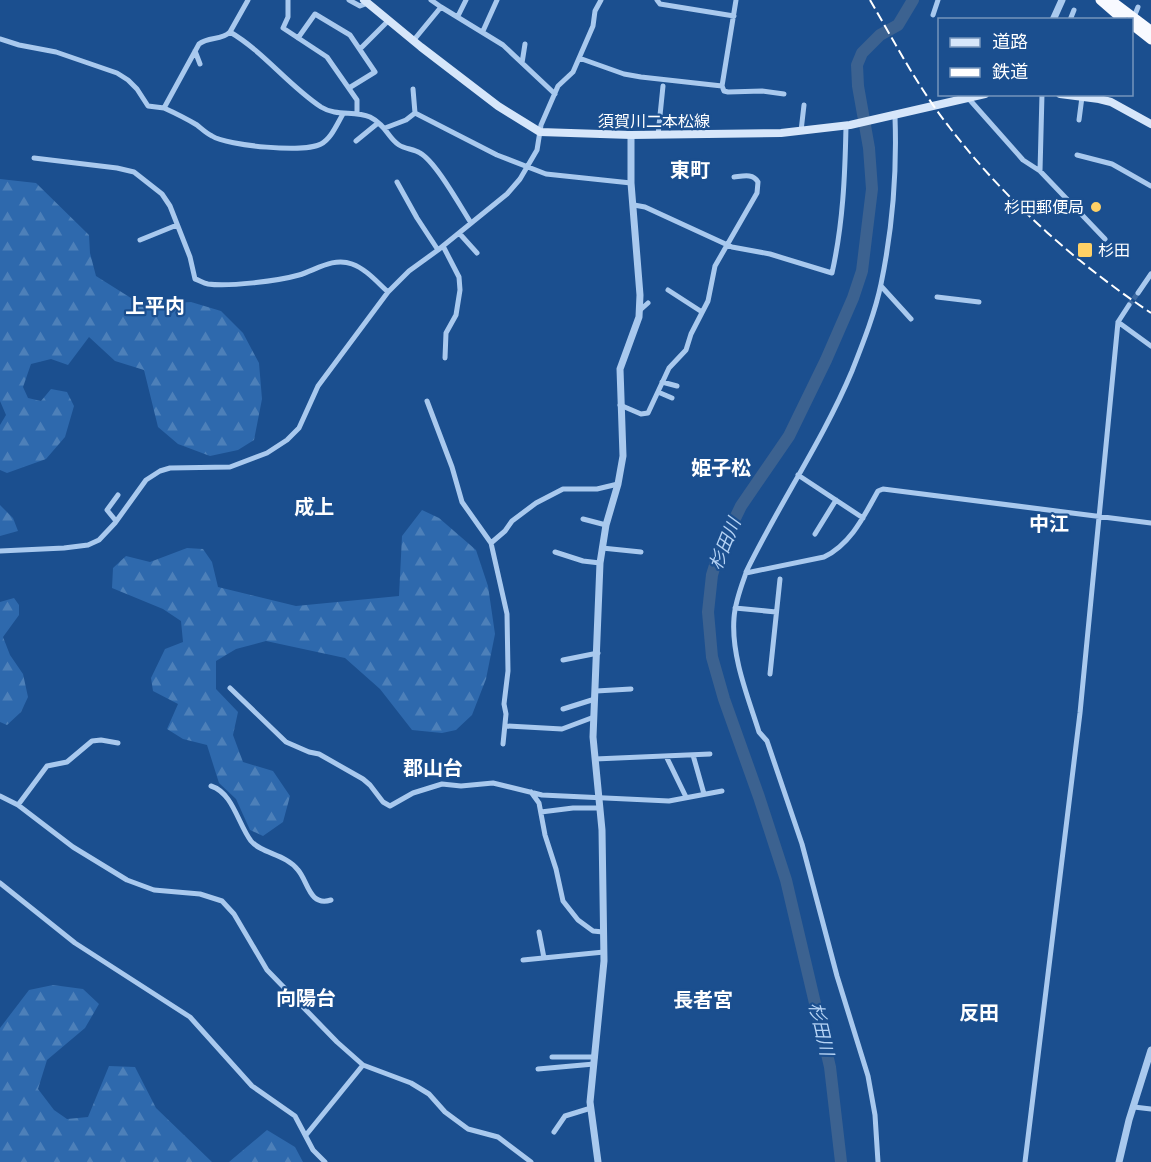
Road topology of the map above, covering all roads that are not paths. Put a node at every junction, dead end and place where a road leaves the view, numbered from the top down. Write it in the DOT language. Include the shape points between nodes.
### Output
graph roads {
  1 [pos="248,0"];
  2 [pos="288,0"];
  3 [pos="349,0"];
  4 [pos="431,0"];
  5 [pos="466,0"];
  6 [pos="497,0"];
  7 [pos="601,0"];
  8 [pos="657,0"];
  9 [pos="736,0"];
  10 [pos="938,0"];
  11 [pos="1062,0"];
  12 [pos="1100,0"];
  13 [pos="1111,0"];
  14 [pos="366,2"];
  15 [pos="441,7"];
  16 [pos="1138,7"];
  17 [pos="1074,10"];
  18 [pos="933,15"];
  19 [pos="458,16"];
  20 [pos="734,16"];
  21 [pos="1054,18"];
  22 [pos="1071,18"];
  23 [pos="1122,18"];
  24 [pos="1130,18"];
  25 [pos="388,21"];
  26 [pos="1133,21"];
  27 [pos="1151,30"];
  28 [pos="483,31"];
  29 [pos="230,32"];
  30 [pos="298,38"];
  31 [pos="0,39"];
  32 [pos="1151,39"];
  33 [pos="413,41"];
  34 [pos="525,44"];
  35 [pos="360,49"];
  36 [pos="195,51"];
  37 [pos="579,58"];
  38 [pos="522,63"];
  39 [pos="200,64"];
  40 [pos="663,86"];
  41 [pos="722,86"];
  42 [pos="349,88"];
  43 [pos="413,89"];
  44 [pos="555,94"];
  45 [pos="784,94"];
  46 [pos="979,96"];
  47 [pos="1042,96"];
  48 [pos="1075,96"];
  49 [pos="1082,97"];
  50 [pos="969,99"];
  51 [pos="804,105"];
  52 [pos="164,108"];
  53 [pos="415,113"];
  54 [pos="343,114"];
  55 [pos="357,114"];
  56 [pos="893,117"];
  57 [pos="1079,120"];
  58 [pos="378,123"];
  59 [pos="1151,124"];
  60 [pos="848,126"];
  61 [pos="385,128"];
  62 [pos="801,131"];
  63 [pos="540,132"];
  64 [pos="631,135"];
  65 [pos="658,135"];
  66 [pos="356,141"];
  67 [pos="1077,155"];
  68 [pos="34,158"];
  69 [pos="527,168"];
  70 [pos="1040,171"];
  71 [pos="734,177"];
  72 [pos="397,182"];
  73 [pos="631,183"];
  74 [pos="1151,186"];
  75 [pos="634,205"];
  76 [pos="471,223"];
  77 [pos="177,225"];
  78 [pos="459,233"];
  79 [pos="1105,239"];
  80 [pos="140,240"];
  81 [pos="726,244"];
  82 [pos="440,248"];
  83 [pos="477,253"];
  84 [pos="1151,274"];
  85 [pos="881,286"];
  86 [pos="668,290"];
  87 [pos="388,292"];
  88 [pos="1138,293"];
  89 [pos="937,297"];
  90 [pos="979,302"];
  91 [pos="648,303"];
  92 [pos="1129,305"];
  93 [pos="639,310"];
  94 [pos="702,312"];
  95 [pos="911,319"];
  96 [pos="1118,322"];
  97 [pos="1151,345"];
  98 [pos="445,358"];
  99 [pos="662,382"];
  100 [pos="677,386"];
  101 [pos="658,392"];
  102 [pos="672,398"];
  103 [pos="427,401"];
  104 [pos="620,405"];
  105 [pos="798,475"];
  106 [pos="618,484"];
  107 [pos="118,495"];
  108 [pos="836,500"];
  109 [pos="1099,517"];
  110 [pos="583,519"];
  111 [pos="863,519"];
  112 [pos="116,521"];
  113 [pos="1151,523"];
  114 [pos="606,525"];
  115 [pos="815,534"];
  116 [pos="492,543"];
  117 [pos="602,548"];
  118 [pos="0,551"];
  119 [pos="555,552"];
  120 [pos="642,552"];
  121 [pos="600,563"];
  122 [pos="746,573"];
  123 [pos="780,579"];
  124 [pos="735,608"];
  125 [pos="776,612"];
  126 [pos="598,653"];
  127 [pos="563,660"];
  128 [pos="770,674"];
  129 [pos="230,688"];
  130 [pos="631,689"];
  131 [pos="596,691"];
  132 [pos="595,699"];
  133 [pos="563,709"];
  134 [pos="594,717"];
  135 [pos="506,726"];
  136 [pos="118,743"];
  137 [pos="503,744"];
  138 [pos="710,754"];
  139 [pos="693,755"];
  140 [pos="666,756"];
  141 [pos="595,759"];
  142 [pos="211,786"];
  143 [pos="722,791"];
  144 [pos="531,792"];
  145 [pos="704,794"];
  146 [pos="0,796"];
  147 [pos="598,797"];
  148 [pos="686,797"];
  149 [pos="18,805"];
  150 [pos="599,808"];
  151 [pos="541,812"];
  152 [pos="0,883"];
  153 [pos="331,900"];
  154 [pos="539,932"];
  155 [pos="603,932"];
  156 [pos="604,952"];
  157 [pos="544,958"];
  158 [pos="523,960"];
  159 [pos="1151,1050"];
  160 [pos="552,1057"];
  161 [pos="594,1060"];
  162 [pos="363,1065"];
  163 [pos="538,1069"];
  164 [pos="1134,1107"];
  165 [pos="591,1108"];
  166 [pos="1151,1109"];
  167 [pos="554,1132"];
  168 [pos="306,1135"];
  169 [pos="325,1162"];
  170 [pos="531,1162"];
  171 [pos="598,1162"];
  172 [pos="878,1162"];
  173 [pos="1025,1162"];
  174 [pos="1119,1162"];
  1 -- 29 [label="street"];
  2 -- 30 [label="street" via="283,28"];
  3 -- 14 [label="street" via="360,6"];
  4 -- 15 [label="street"];
  5 -- 19 [label="street"];
  6 -- 28 [label="street"];
  7 -- 37 [label="street"];
  8 -- 20 [label="street" via="660,4"];
  9 -- 20 [label="street"];
  10 -- 18 [label="street"];
  11 -- 21 [label="street"];
  12 -- 23 [label="highway"];
  13 -- 24 [label="highway"];
  14 -- 25 [label="main road, 須賀川二本松線"];
  15 -- 19 [label="street"];
  15 -- 33 [label="street"];
  16 -- 26 [label="street"];
  17 -- 22 [label="street"];
  19 -- 28 [label="street"];
  20 -- 41 [label="street"];
  25 -- 33 [label="main road, 須賀川二本松線"];
  25 -- 35 [label="street"];
  26 -- 27 [label="highway"];
  26 -- 32 [label="highway"];
  28 -- 38 [label="street"];
  29 -- 36 [label="street" via="203,40"];
  29 -- 54 [label="street" via="309,98 325,109"];
  30 -- 35 [label="street" via="315,14 350,35"];
  30 -- 42 [label="street" via="327,57"];
  31 -- 52 [label="street" via="56,52 117,73 137,89 148,106"];
  33 -- 63 [label="main road, 須賀川二本松線" via="498,106"];
  34 -- 38 [label="street"];
  35 -- 42 [label="street" via="375,72"];
  36 -- 39 [label="street"];
  36 -- 52 [label="street"];
  37 -- 41 [label="street" via="624,74"];
  37 -- 44 [label="street"];
  38 -- 44 [label="street"];
  40 -- 65 [label="street"];
  41 -- 45 [label="street" via="728,92"];
  42 -- 55 [label="street" via="357,100"];
  43 -- 53 [label="street"];
  44 -- 63 [label="street"];
  46 -- 50 [label="main road, 須賀川二本松線"];
  47 -- 70 [label="street"];
  48 -- 49 [label="main road"];
  49 -- 57 [label="street"];
  49 -- 59 [label="main road" via="1111,102"];
  50 -- 56 [label="main road, 須賀川二本松線"];
  50 -- 70 [label="street" via="1023,160"];
  51 -- 62 [label="street"];
  52 -- 54 [label="street" via="213,137 278,148 322,144"];
  53 -- 61 [label="street"];
  53 -- 69 [label="street"];
  54 -- 55 [label="street"];
  55 -- 58 [label="street"];
  56 -- 60 [label="main road, 須賀川二本松線"];
  56 -- 85 [label="street" via="893,195"];
  58 -- 61 [label="street"];
  58 -- 66 [label="street"];
  60 -- 62 [label="main road, 須賀川二本松線"];
  60 -- 81 [label="street" via="843,203 832,273"];
  61 -- 76 [label="street" via="397,144 429,160"];
  62 -- 65 [label="main road, 須賀川二本松線"];
  63 -- 64 [label="main road, 須賀川二本松線"];
  63 -- 69 [label="street" via="537,150"];
  64 -- 65 [label="main road, 須賀川二本松線"];
  64 -- 73 [label="street"];
  67 -- 74 [label="street" via="1112,164"];
  68 -- 77 [label="street" via="134,172 162,194"];
  69 -- 73 [label="street" via="560,176"];
  69 -- 76 [label="street" via="507,194"];
  70 -- 79 [label="street"];
  71 -- 81 [label="street" via="755,177 758,188"];
  72 -- 82 [label="street"];
  73 -- 75 [label="street"];
  75 -- 81 [label="street"];
  75 -- 93 [label="street"];
  76 -- 78 [label="street"];
  77 -- 80 [label="street"];
  77 -- 87 [label="street" via="195,279 205,284 278,280 342,262 367,273"];
  78 -- 82 [label="street"];
  78 -- 83 [label="street"];
  81 -- 94 [label="street" via="715,266"];
  82 -- 87 [label="street"];
  82 -- 98 [label="street" via="459,277 460,290 456,315 446,333"];
  84 -- 88 [label="street"];
  85 -- 95 [label="street"];
  85 -- 105 [label="street" via="851,372"];
  86 -- 94 [label="street"];
  87 -- 112 [label="street" via="318,386 299,428 287,440 267,453 231,467 159,471 146,480"];
  89 -- 90 [label="street"];
  91 -- 93 [label="street"];
  92 -- 96 [label="street"];
  93 -- 104 [label="street" via="637,326 620,369"];
  94 -- 99 [label="street" via="686,350"];
  96 -- 97 [label="street"];
  96 -- 109 [label="street"];
  99 -- 100 [label="street"];
  99 -- 101 [label="street"];
  101 -- 102 [label="street"];
  101 -- 104 [label="street" via="645,415"];
  103 -- 116 [label="street" via="462,502"];
  104 -- 106 [label="street" via="623,456"];
  105 -- 108 [label="street"];
  105 -- 122 [label="street"];
  106 -- 114 [label="street"];
  106 -- 116 [label="street" via="597,489 563,489 520,515"];
  107 -- 112 [label="street" via="107,510"];
  108 -- 111 [label="street"];
  108 -- 115 [label="street"];
  109 -- 111 [label="street" via="883,489"];
  109 -- 113 [label="street"];
  109 -- 173 [label="street" via="1080,713"];
  110 -- 114 [label="street"];
  111 -- 122 [label="street" via="848,539 824,557"];
  112 -- 118 [label="street" via="99,540 88,545"];
  114 -- 117 [label="street"];
  116 -- 135 [label="street" via="507,614"];
  117 -- 120 [label="street"];
  117 -- 121 [label="street"];
  119 -- 121 [label="street"];
  121 -- 126 [label="street"];
  122 -- 124 [label="street"];
  123 -- 125 [label="street"];
  124 -- 125 [label="street"];
  124 -- 172 [label="street" via="734,632 744,681 802,844 868,1076"];
  125 -- 128 [label="street"];
  126 -- 127 [label="street"];
  126 -- 131 [label="street"];
  129 -- 144 [label="street" via="286,742 319,754 363,780 387,805 442,784 493,783"];
  130 -- 131 [label="street"];
  131 -- 132 [label="street"];
  132 -- 133 [label="street"];
  132 -- 134 [label="street"];
  134 -- 135 [label="street" via="562,729"];
  134 -- 141 [label="street"];
  135 -- 137 [label="street"];
  136 -- 149 [label="street" via="92,741 67,762 47,766"];
  138 -- 139 [label="street"];
  139 -- 140 [label="street"];
  139 -- 145 [label="street"];
  140 -- 141 [label="street"];
  140 -- 148 [label="street"];
  141 -- 147 [label="street"];
  142 -- 153 [label="street" via="221,791 252,842 292,863 314,897"];
  143 -- 145 [label="street"];
  144 -- 147 [label="street"];
  144 -- 151 [label="street"];
  145 -- 148 [label="street"];
  146 -- 149 [label="street"];
  147 -- 148 [label="street" via="669,801"];
  147 -- 150 [label="street"];
  149 -- 162 [label="street" via="73,848 127,880 154,890 200,894 222,901 267,970"];
  150 -- 151 [label="street"];
  150 -- 155 [label="street"];
  151 -- 155 [label="street" via="563,901 578,920 593,931"];
  152 -- 168 [label="street" via="75,943 190,1017 252,1086 295,1116"];
  154 -- 157 [label="street"];
  155 -- 156 [label="street"];
  156 -- 157 [label="street"];
  156 -- 161 [label="street"];
  157 -- 158 [label="street"];
  159 -- 164 [label="street"];
  160 -- 161 [label="street"];
  161 -- 163 [label="street"];
  161 -- 165 [label="street"];
  162 -- 168 [label="street"];
  162 -- 170 [label="street" via="411,1083 468,1129 498,1137"];
  164 -- 166 [label="street"];
  164 -- 174 [label="street"];
  165 -- 167 [label="street" via="565,1116"];
  165 -- 171 [label="street"];
  168 -- 169 [label="street"];
}
